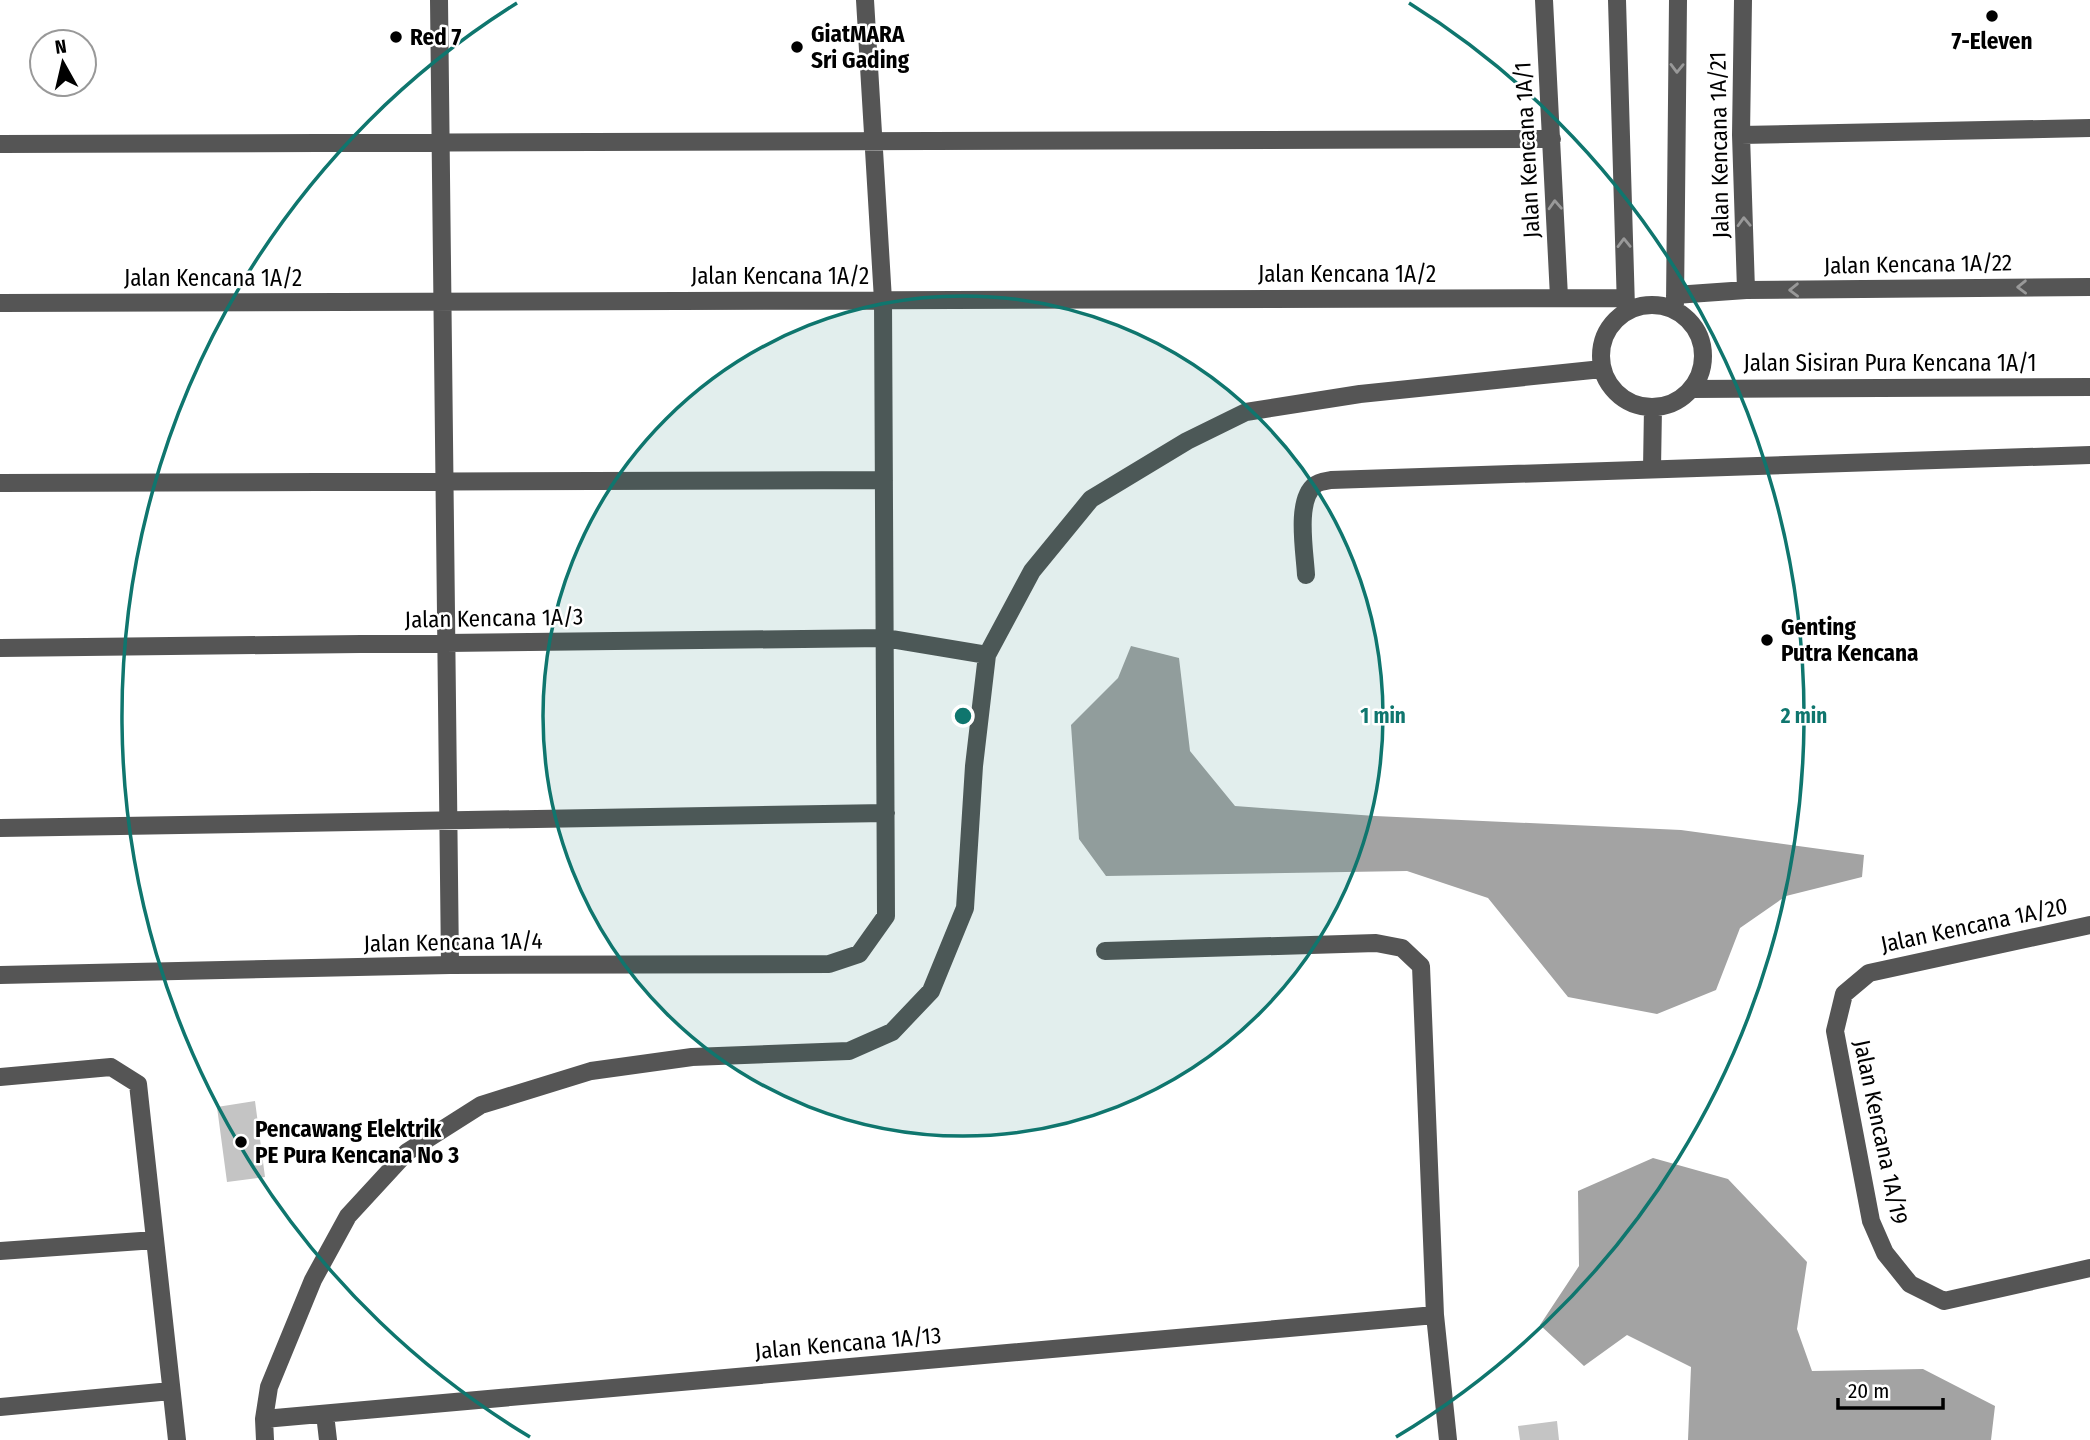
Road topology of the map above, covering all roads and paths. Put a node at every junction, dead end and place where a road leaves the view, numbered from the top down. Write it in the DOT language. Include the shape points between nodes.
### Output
graph roads {
  1 [pos="439,0"];
  2 [pos="865,0"];
  3 [pos="1544,0"];
  4 [pos="1617,0"];
  5 [pos="1678,0"];
  6 [pos="1743,0"];
  7 [pos="2090,128"];
  8 [pos="1741,135"];
  9 [pos="1552,139"];
  10 [pos="874,141"];
  11 [pos="441,143"];
  12 [pos="0,144"];
  13 [pos="2090,287"];
  14 [pos="1746,290"];
  15 [pos="1559,297"];
  16 [pos="883,300"];
  17 [pos="442,302"];
  18 [pos="0,303"];
  19 [pos="1675,303"];
  20 [pos="1626,305"];
  21 [pos="1602,369"];
  22 [pos="2090,387"];
  23 [pos="1691,388"];
  24 [pos="1653,407"];
  25 [pos="2090,455"];
  26 [pos="1652,468"];
  27 [pos="884,480"];
  28 [pos="444,481"];
  29 [pos="0,483"];
  30 [pos="1306,575"];
  31 [pos="885,638"];
  32 [pos="446,643"];
  33 [pos="0,648"];
  34 [pos="987,655"];
  35 [pos="886,813"];
  36 [pos="448,821"];
  37 [pos="0,828"];
  38 [pos="2090,925"];
  39 [pos="1105,951"];
  40 [pos="450,965"];
  41 [pos="1869,973"];
  42 [pos="0,975"];
  43 [pos="0,1077"];
  44 [pos="155,1240"];
  45 [pos="0,1251"];
  46 [pos="2090,1268"];
  47 [pos="1436,1315"];
  48 [pos="172,1391"];
  49 [pos="0,1407"];
  50 [pos="325,1414"];
  51 [pos="264,1419"];
  52 [pos="177,1440"];
  53 [pos="265,1440"];
  54 [pos="328,1440"];
  55 [pos="1448,1440"];
  1 -- 11 [label="street"];
  2 -- 10 [label="street"];
  3 -- 9 [label="street, Jalan Kencana 1A/1"];
  20 -- 4 [label="street, one-way"];
  5 -- 19 [label="street, one-way"];
  6 -- 8 [label="street, Jalan Kencana 1A/21"];
  7 -- 8 [label="street"];
  14 -- 8 [label="street, Jalan Kencana 1A/21, one-way"];
  9 -- 10 [label="street"];
  15 -- 9 [label="street, Jalan Kencana 1A/1, one-way"];
  10 -- 11 [label="street"];
  10 -- 16 [label="street"];
  11 -- 12 [label="street"];
  11 -- 17 [label="street"];
  13 -- 14 [label="street, Jalan Kencana 1A/22, one-way"];
  14 -- 19 [label="street, Jalan Kencana 1A/22"];
  15 -- 16 [label="street, Jalan Kencana 1A/2"];
  15 -- 20 [label="street, Jalan Kencana 1A/2"];
  16 -- 17 [label="street, Jalan Kencana 1A/2"];
  16 -- 27 [label="street"];
  17 -- 18 [label="street, Jalan Kencana 1A/2"];
  17 -- 28 [label="street"];
  19 -- 20 [label="street"];
  19 -- 23 [label="street" via="1695,328 1703,352"];
  20 -- 21 [label="street" via="1603,341"];
  21 -- 24 [label="street" via="1620,397"];
  21 -- 34 [label="street" via="1360,394 1246,412 1187,441 1091,499 1032,571"];
  22 -- 23 [label="street, Jalan Sisiran Pura Kencana 1A/1"];
  23 -- 24 [label="street" via="1680,398"];
  24 -- 26 [label="street"];
  25 -- 26 [label="street"];
  26 -- 30 [label="street" via="1315,484 1304,499"];
  27 -- 28 [label="street"];
  27 -- 31 [label="street"];
  28 -- 29 [label="street"];
  28 -- 32 [label="street"];
  31 -- 32 [label="street, Jalan Kencana 1A/3"];
  31 -- 34 [label="street, Jalan Kencana 1A/3"];
  31 -- 35 [label="street"];
  32 -- 33 [label="street, Jalan Kencana 1A/3"];
  32 -- 36 [label="street"];
  34 -- 51 [label="street" via="965,908 931,991 892,1032 849,1051 692,1057 590,1071 481,1105 407,1152 348,1216 313,1280 270,1388"];
  35 -- 36 [label="street"];
  35 -- 40 [label="street, Jalan Kencana 1A/4" via="886,916 859,954 829,964"];
  36 -- 37 [label="street"];
  36 -- 40 [label="street"];
  38 -- 41 [label="street, Jalan Kencana 1A/20"];
  39 -- 47 [label="street" via="1376,943 1402,948 1421,966"];
  40 -- 42 [label="street, Jalan Kencana 1A/4"];
  41 -- 46 [label="street, Jalan Kencana 1A/19" via="1844,994 1835,1031 1871,1221 1885,1253 1910,1284 1944,1301"];
  43 -- 44 [label="street" via="111,1067 138,1084"];
  44 -- 45 [label="street"];
  44 -- 48 [label="street"];
  47 -- 50 [label="street, Jalan Kencana 1A/13"];
  47 -- 55 [label="street"];
  48 -- 49 [label="street"];
  48 -- 52 [label="street"];
  50 -- 51 [label="street, Jalan Kencana 1A/13"];
  50 -- 54 [label="street"];
  51 -- 53 [label="street"];
}
